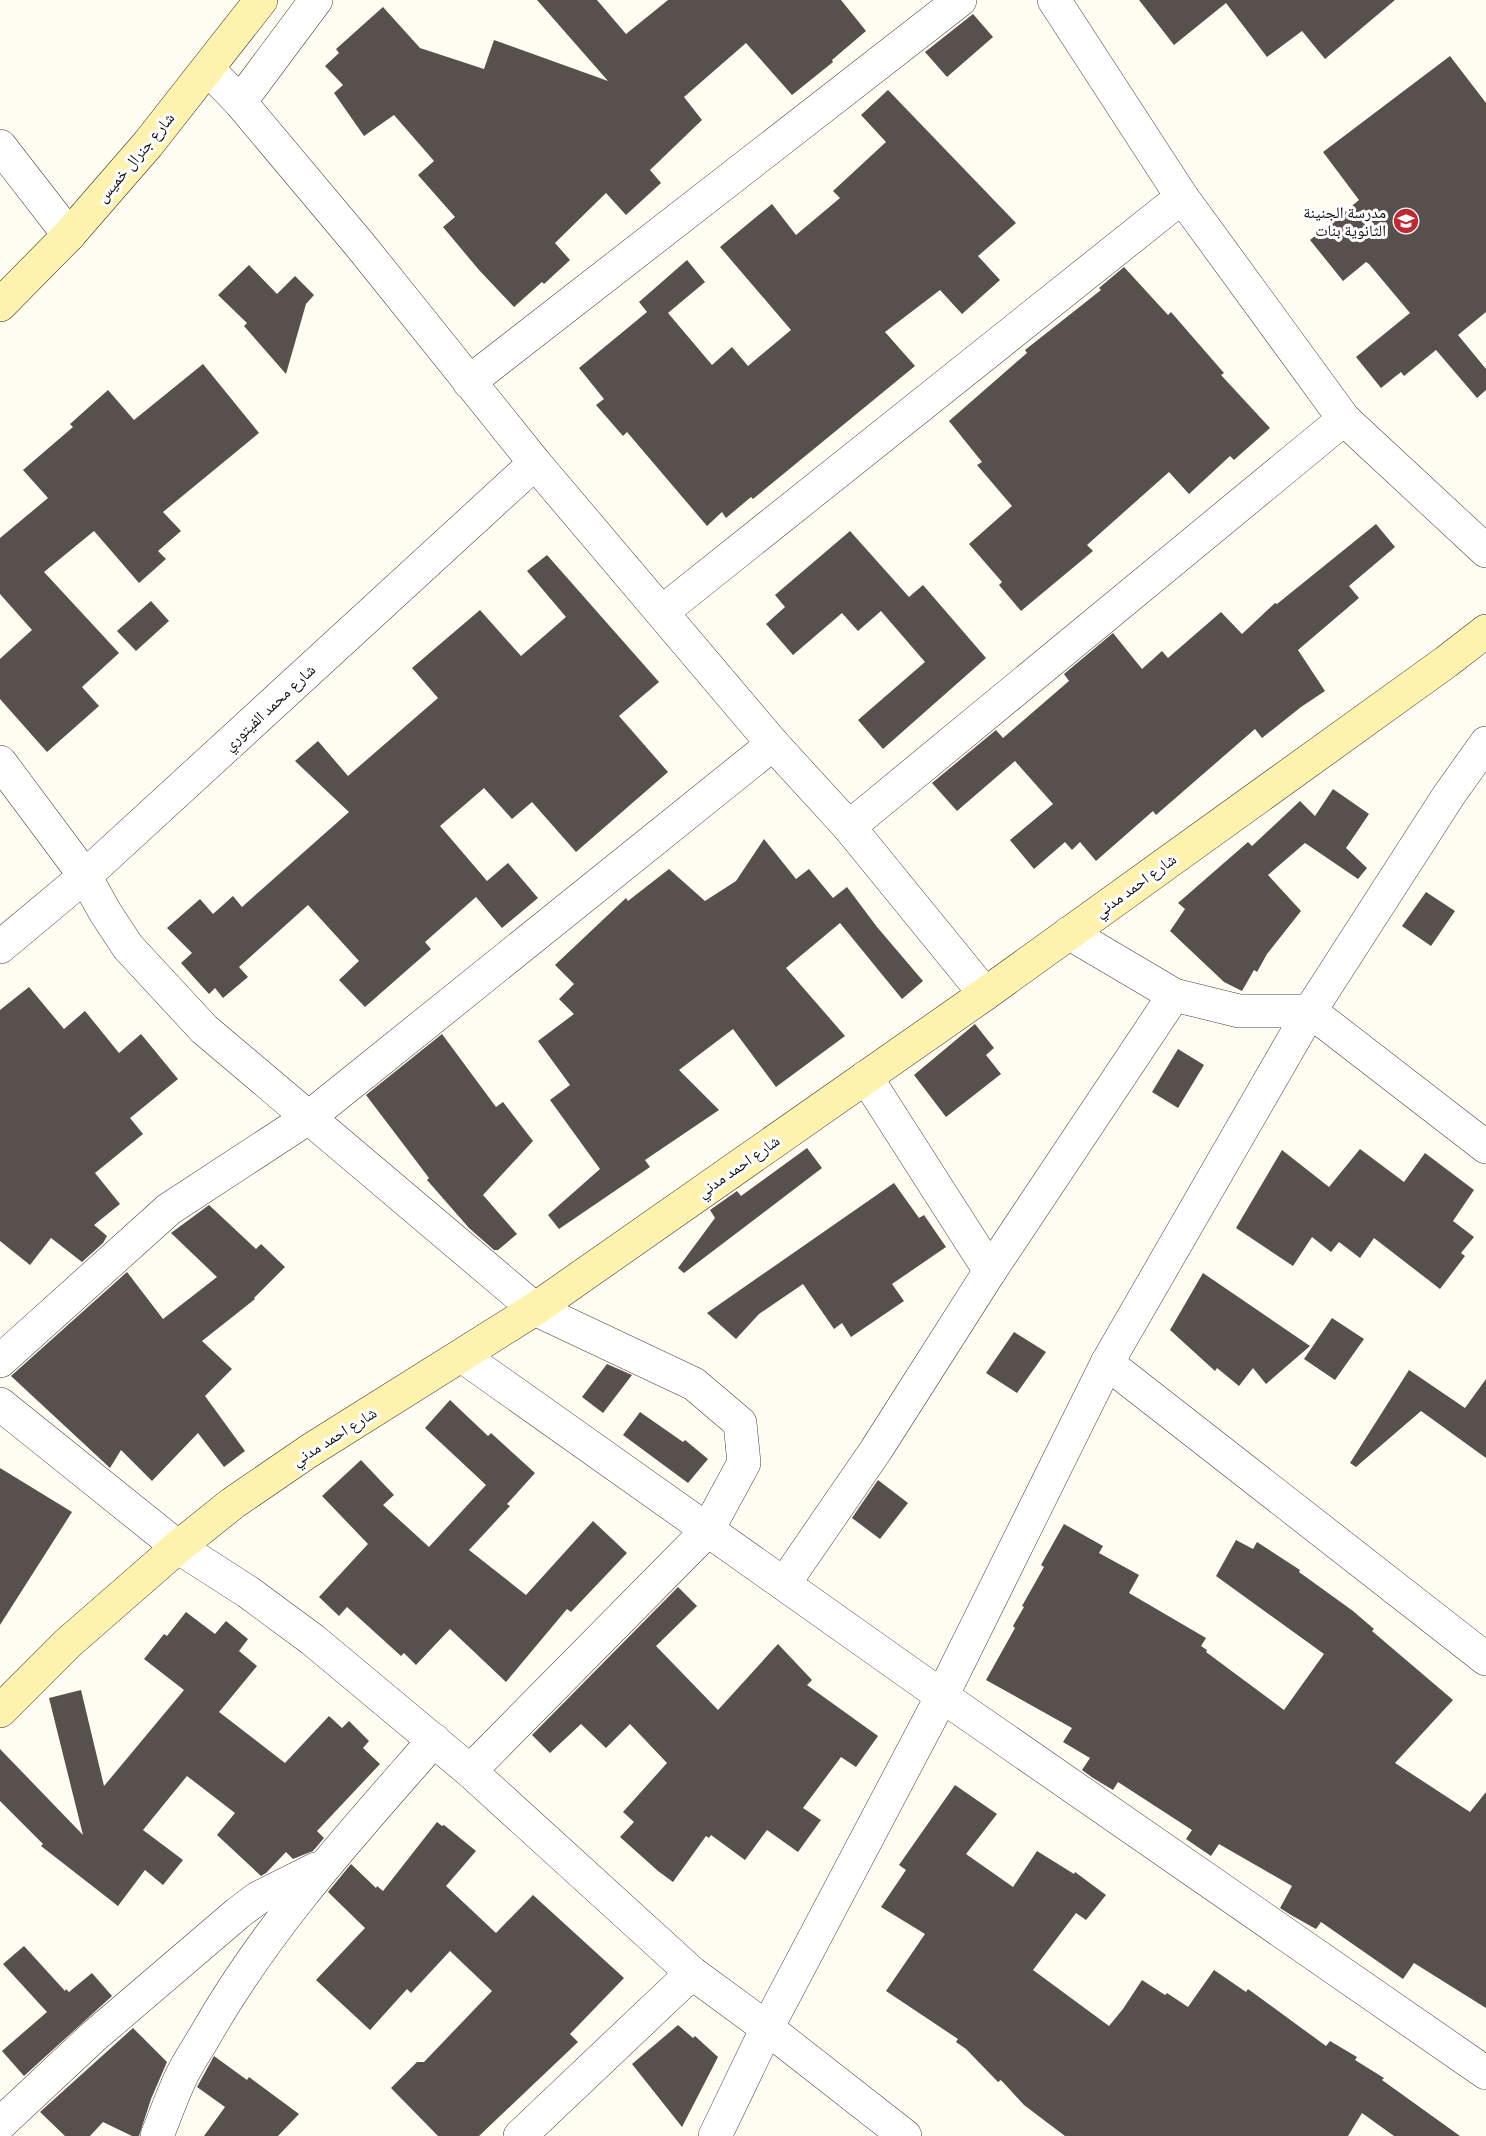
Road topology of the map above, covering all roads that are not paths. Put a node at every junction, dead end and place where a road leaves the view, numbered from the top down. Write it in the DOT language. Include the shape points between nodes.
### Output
graph roads {
  1 [pos="261,0"];
  2 [pos="316,0"];
  3 [pos="960,0"];
  4 [pos="1054,0"];
  5 [pos="208,69"];
  6 [pos="240,102"];
  7 [pos="0,146"];
  8 [pos="1182,197"];
  9 [pos="69,235"];
  10 [pos="0,305"];
  11 [pos="469,381"];
  12 [pos="1344,419"];
  13 [pos="535,464"];
  14 [pos="1486,551"];
  15 [pos="662,612"];
  16 [pos="1486,631"];
  17 [pos="1486,743"];
  18 [pos="773,744"];
  19 [pos="0,762"];
  20 [pos="849,827"];
  21 [pos="85,876"];
  22 [pos="1069,933"];
  23 [pos="0,947"];
  24 [pos="985,994"];
  25 [pos="1174,995"];
  26 [pos="1310,1011"];
  27 [pos="866,1077"];
  28 [pos="308,1118"];
  29 [pos="1486,1148"];
  30 [pos="990,1271"];
  31 [pos="535,1309"];
  32 [pos="462,1356"];
  33 [pos="0,1361"];
  34 [pos="1107,1363"];
  35 [pos="0,1404"];
  36 [pos="707,1531"];
  37 [pos="178,1547"];
  38 [pos="784,1584"];
  39 [pos="1486,1659"];
  40 [pos="942,1696"];
  41 [pos="0,1711"];
  42 [pos="434,1740"];
  43 [pos="470,1771"];
  44 [pos="326,1864"];
  45 [pos="692,1973"];
  46 [pos="767,2028"];
  47 [pos="1486,2073"];
  48 [pos="0,2124"];
  49 [pos="157,2136"];
  50 [pos="520,2136"];
  51 [pos="715,2136"];
  52 [pos="905,2136"];
  1 -- 5 [label="street, شارع جنرال خميس"];
  2 -- 6 [label="street"];
  3 -- 11 [label="street"];
  4 -- 8 [label="street"];
  5 -- 6 [label="street"];
  5 -- 9 [label="street, شارع جنرال خميس"];
  6 -- 11 [label="street"];
  7 -- 9 [label="street"];
  8 -- 12 [label="street"];
  8 -- 15 [label="street"];
  9 -- 10 [label="street, شارع جنرال خميس"];
  11 -- 13 [label="street"];
  12 -- 14 [label="street"];
  12 -- 20 [label="street"];
  13 -- 15 [label="street"];
  13 -- 21 [label="street, شارع محمد الفيتوري"];
  15 -- 18 [label="street"];
  16 -- 22 [label="street, شارع احمد مدني"];
  17 -- 26 [label="street"];
  18 -- 20 [label="street"];
  18 -- 28 [label="street"];
  19 -- 21 [label="street"];
  20 -- 24 [label="street"];
  21 -- 23 [label="street, شارع محمد الفيتوري"];
  21 -- 28 [label="street" via="128,947 154,978 204,1029"];
  22 -- 24 [label="street, شارع احمد مدني"];
  22 -- 25 [label="street"];
  24 -- 27 [label="street, شارع احمد مدني"];
  25 -- 26 [label="street" via="1239,1011"];
  25 -- 30 [label="street"];
  26 -- 29 [label="street"];
  26 -- 34 [label="street"];
  27 -- 30 [label="street"];
  27 -- 31 [label="street, شارع احمد مدني"];
  28 -- 31 [label="street"];
  28 -- 33 [label="street" via="169,1209"];
  30 -- 38 [label="street" via="876,1450"];
  31 -- 32 [label="street, شارع احمد مدني"];
  31 -- 36 [label="street" via="694,1384 740,1422 744,1463"];
  32 -- 36 [label="street"];
  32 -- 37 [label="street, شارع احمد مدني" via="309,1451"];
  34 -- 39 [label="street"];
  34 -- 40 [label="street"];
  35 -- 37 [label="street"];
  36 -- 38 [label="street"];
  36 -- 43 [label="street"];
  37 -- 41 [label="street, شارع احمد مدني" via="68,1642"];
  37 -- 42 [label="street" via="314,1640"];
  38 -- 40 [label="street"];
  40 -- 46 [label="street"];
  40 -- 47 [label="street"];
  42 -- 43 [label="street"];
  42 -- 44 [label="street"];
  43 -- 45 [label="street"];
  44 -- 48 [label="street" via="258,1898 238,1913 93,2037"];
  44 -- 49 [label="street" via="284,1916 221,2007 181,2077"];
  45 -- 46 [label="street"];
  45 -- 50 [label="street"];
  46 -- 51 [label="street"];
  46 -- 52 [label="street"];
}
